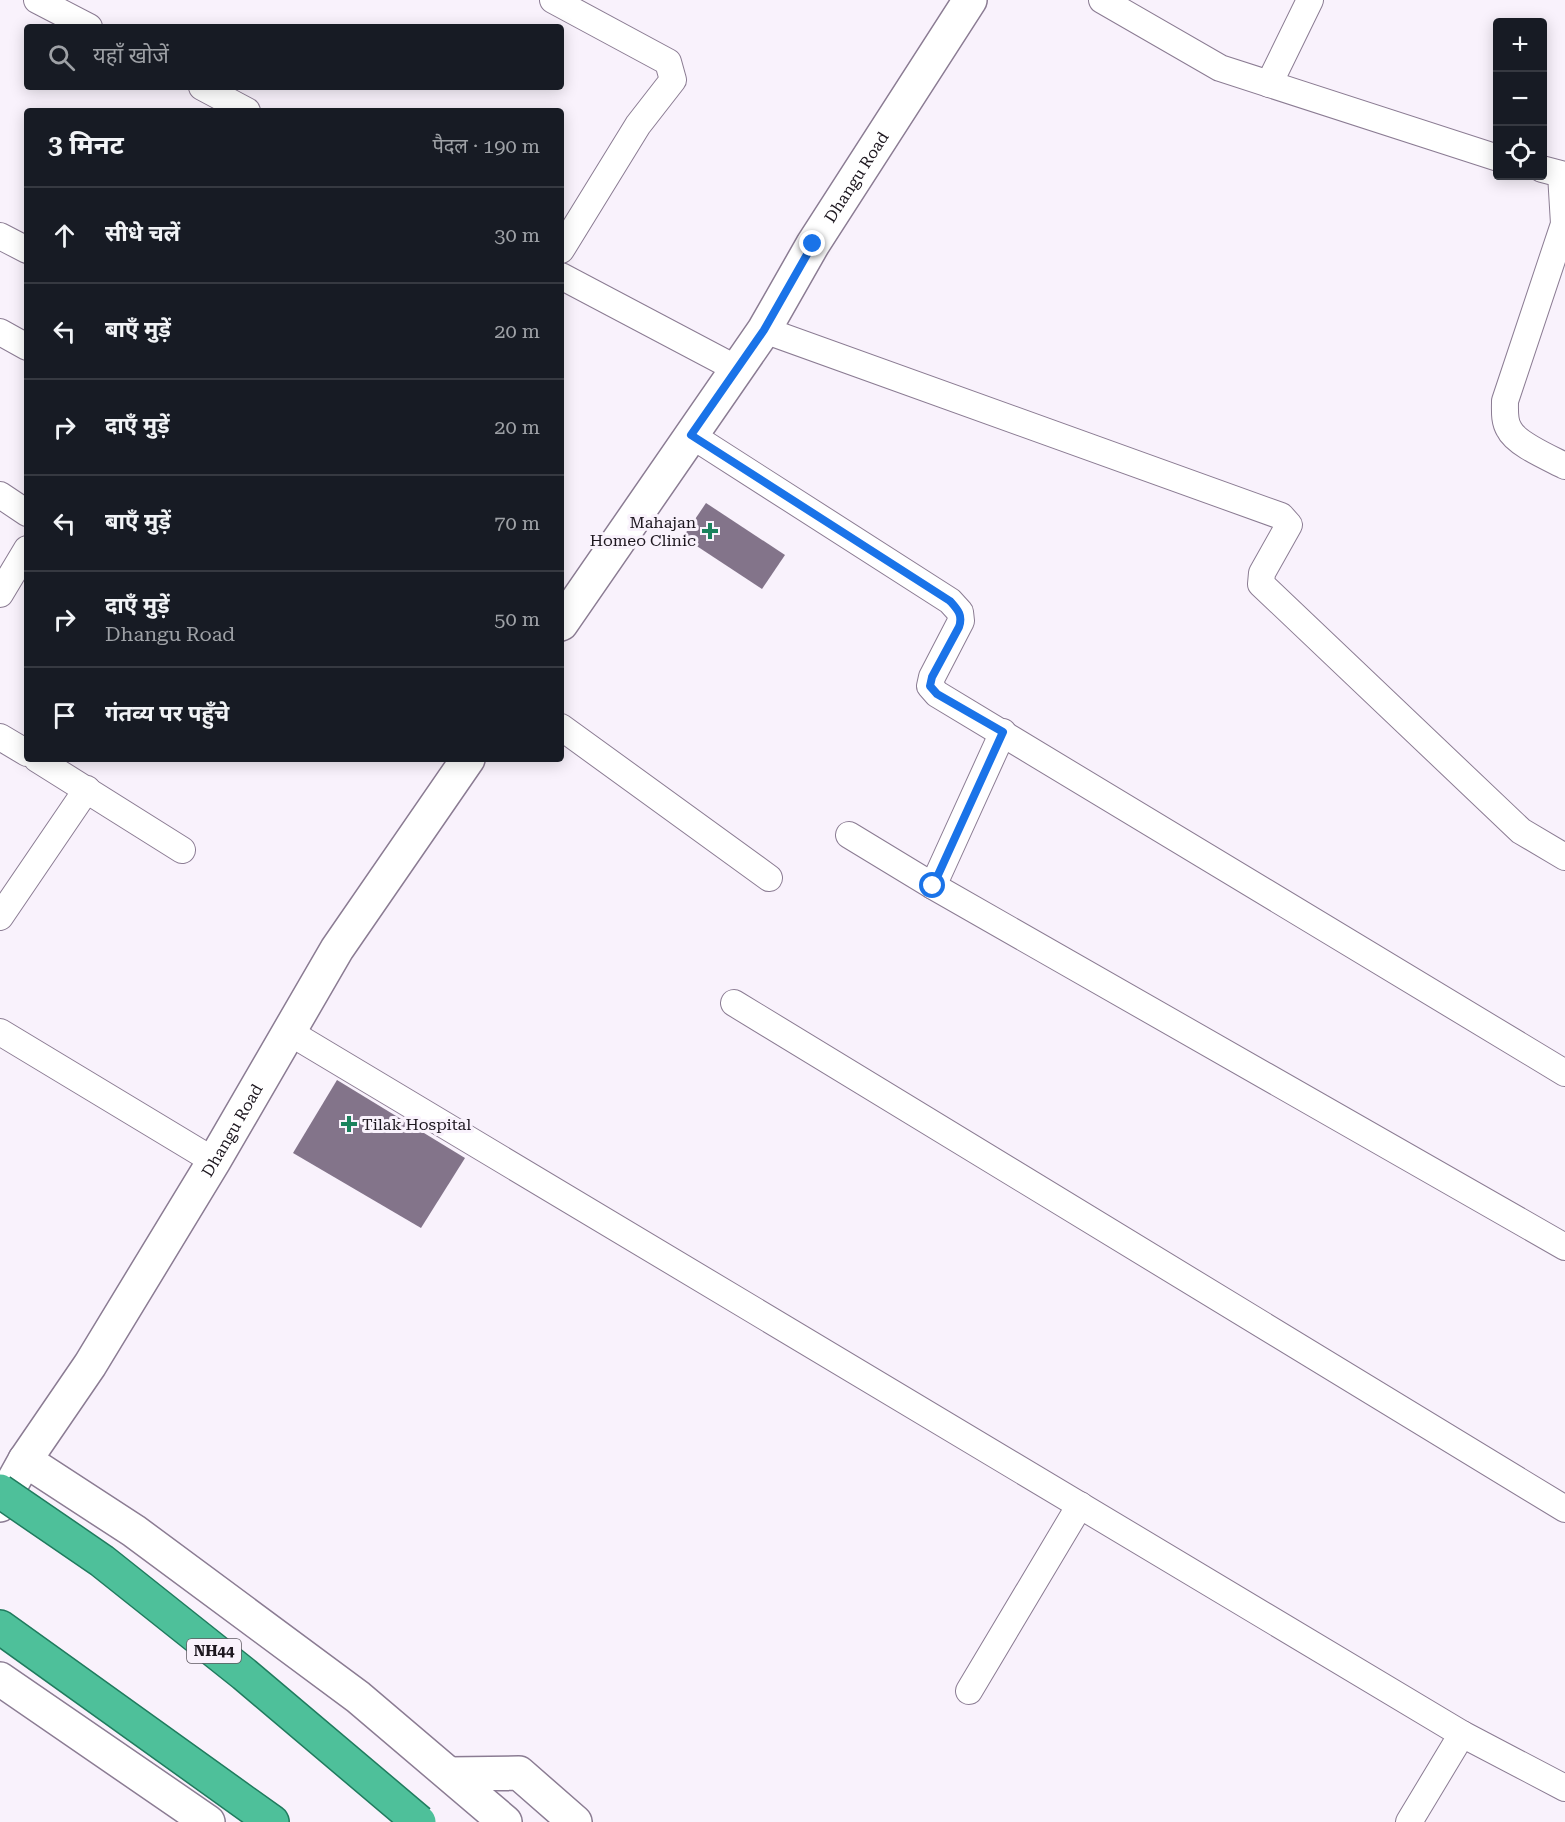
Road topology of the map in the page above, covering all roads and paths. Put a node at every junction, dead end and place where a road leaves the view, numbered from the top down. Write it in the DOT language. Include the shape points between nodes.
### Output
graph roads {
  1 [pos="37,0"];
  2 [pos="553,0"];
  3 [pos="970,0"];
  4 [pos="1102,0"];
  5 [pos="1310,0"];
  6 [pos="81,15"];
  7 [pos="1269,84"];
  8 [pos="208,90"];
  9 [pos="242,108"];
  10 [pos="1493,157"];
  11 [pos="1556,169"];
  12 [pos="0,236"];
  13 [pos="564,245"];
  14 [pos="24,248"];
  15 [pos="564,278"];
  16 [pos="764,330"];
  17 [pos="0,332"];
  18 [pos="24,345"];
  19 [pos="737,369"];
  20 [pos="691,435"];
  21 [pos="1565,466"];
  22 [pos="0,495"];
  23 [pos="24,511"];
  24 [pos="24,554"];
  25 [pos="0,594"];
  26 [pos="564,620"];
  27 [pos="564,729"];
  28 [pos="1003,732"];
  29 [pos="0,737"];
  30 [pos="24,751"];
  31 [pos="42,762"];
  32 [pos="466,762"];
  33 [pos="87,789"];
  34 [pos="849,836"];
  35 [pos="182,850"];
  36 [pos="1565,857"];
  37 [pos="769,878"];
  38 [pos="933,886"];
  39 [pos="0,917"];
  40 [pos="734,1003"];
  41 [pos="0,1032"];
  42 [pos="289,1032"];
  43 [pos="1565,1072"];
  44 [pos="214,1161"];
  45 [pos="1565,1247"];
  46 [pos="25,1460"];
  47 [pos="0,1491"];
  48 [pos="0,1505"];
  49 [pos="1080,1505"];
  50 [pos="1565,1509"];
  51 [pos="0,1627"];
  52 [pos="0,1679"];
  53 [pos="969,1691"];
  54 [pos="1462,1734"];
  55 [pos="450,1774"];
  56 [pos="1565,1788"];
  57 [pos="208,1822"];
  58 [pos="272,1822"];
  59 [pos="419,1822"];
  60 [pos="506,1822"];
  61 [pos="575,1822"];
  62 [pos="1409,1822"];
  1 -- 6 [label="street"];
  2 -- 13 [label="street" via="668,62 673,80 638,125"];
  3 -- 16 [label="street, Dhangu Road" via="813,244"];
  4 -- 7 [label="street" via="1220,68"];
  5 -- 7 [label="street"];
  7 -- 10 [label="street"];
  8 -- 9 [label="street"];
  11 -- 21 [label="street" via="1564,224 1505,401 1505,417 1509,432"];
  12 -- 14 [label="street"];
  15 -- 19 [label="street"];
  16 -- 19 [label="street, Dhangu Road"];
  16 -- 36 [label="street" via="1281,516 1289,525 1262,573 1261,584 1521,831"];
  17 -- 18 [label="street"];
  19 -- 20 [label="street, Dhangu Road"];
  20 -- 26 [label="street, Dhangu Road"];
  20 -- 28 [label="street" via="950,601 960,612 961,621 930,686 937,694"];
  22 -- 23 [label="street"];
  24 -- 25 [label="street"];
  27 -- 37 [label="street"];
  28 -- 38 [label="street"];
  28 -- 43 [label="street"];
  29 -- 30 [label="street"];
  31 -- 33 [label="street"];
  32 -- 42 [label="street, Dhangu Road" via="337,949"];
  33 -- 35 [label="street"];
  33 -- 39 [label="street"];
  34 -- 38 [label="street"];
  38 -- 45 [label="street"];
  40 -- 50 [label="street"];
  41 -- 44 [label="street"];
  42 -- 44 [label="street, Dhangu Road"];
  42 -- 49 [label="street"];
  44 -- 46 [label="street, Dhangu Road" via="90,1365"];
  46 -- 48 [label="street, Dhangu Road"];
  46 -- 55 [label="street" via="134,1531 358,1697"];
  47 -- 59 [label="highway, NH44, bridge" via="119,1576 244,1674"];
  49 -- 53 [label="street"];
  49 -- 54 [label="street"];
  51 -- 58 [label="highway"];
  52 -- 57 [label="street"];
  54 -- 56 [label="street"];
  54 -- 62 [label="street"];
  55 -- 60 [label="street"];
  55 -- 61 [label="street" via="519,1773"];
}
